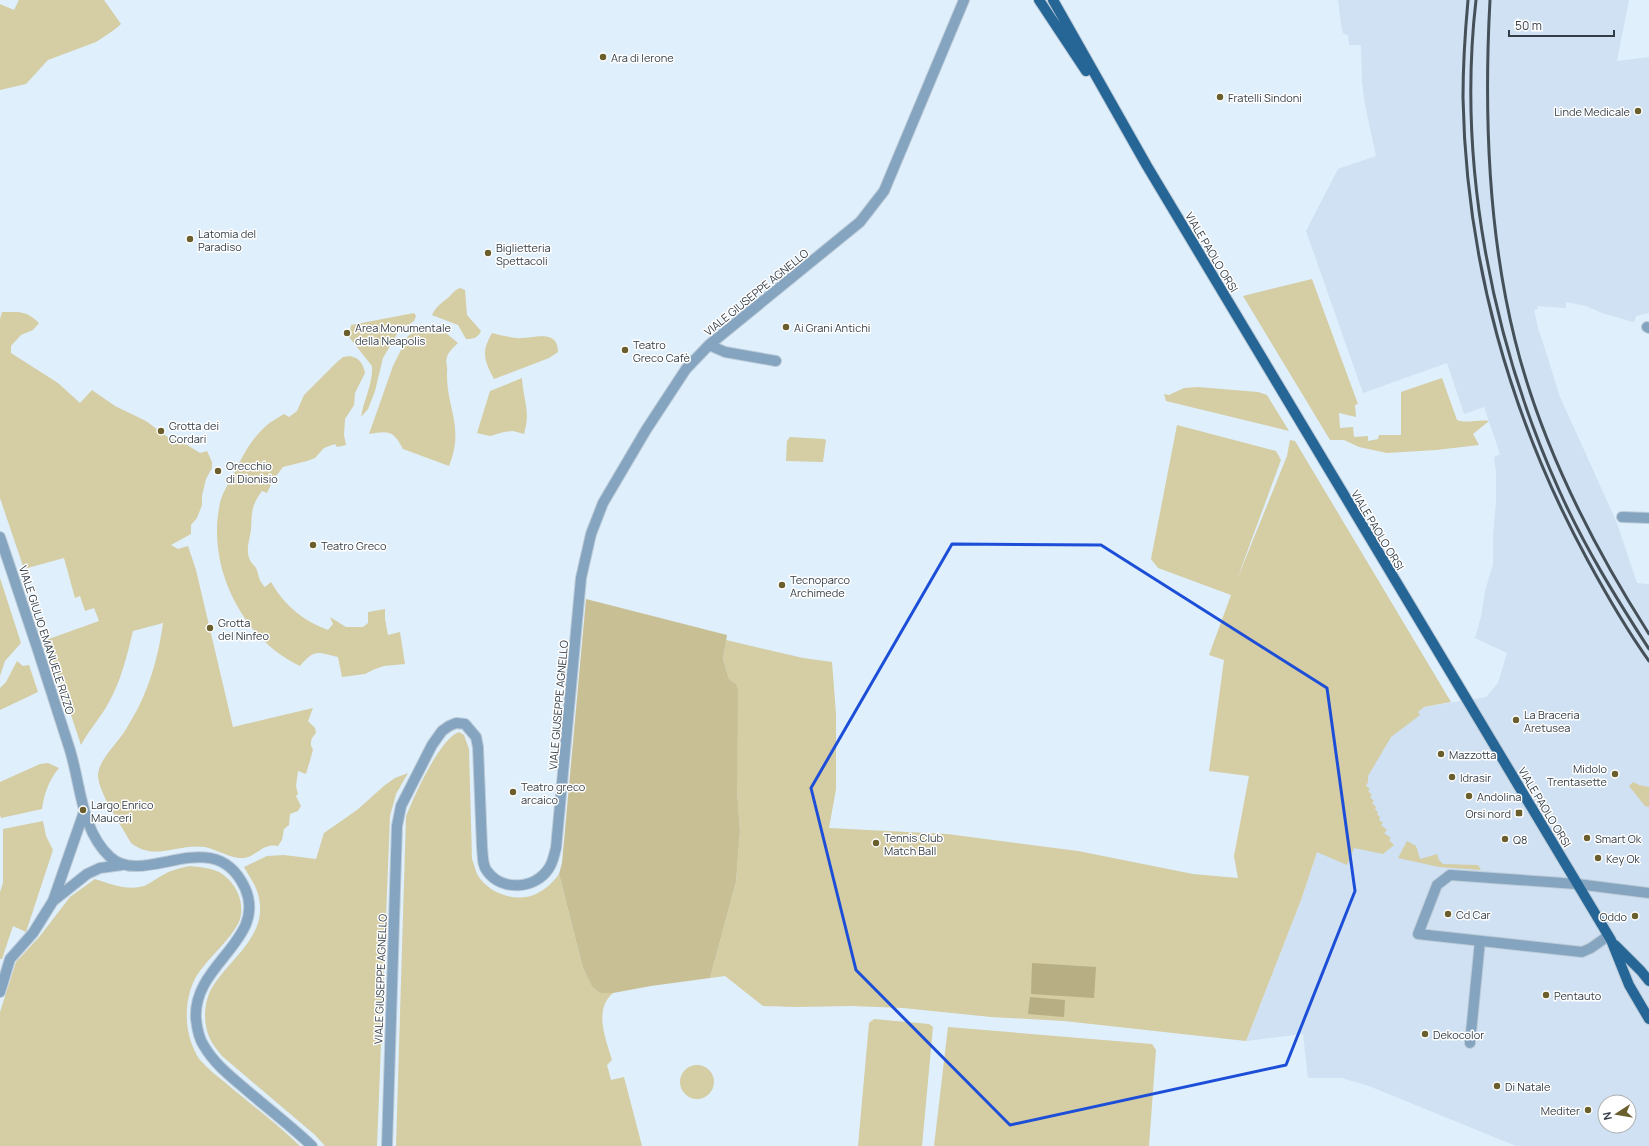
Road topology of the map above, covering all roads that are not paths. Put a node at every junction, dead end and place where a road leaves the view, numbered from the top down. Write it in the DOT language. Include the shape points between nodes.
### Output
graph roads {
  1 [pos="964,0"];
  2 [pos="1039,0"];
  3 [pos="1053,0"];
  4 [pos="1126,131"];
  5 [pos="709,345"];
  6 [pos="776,361"];
  7 [pos="1622,516"];
  8 [pos="1649,518"];
  9 [pos="0,537"];
  10 [pos="84,812"];
  11 [pos="122,865"];
  12 [pos="1577,884"];
  13 [pos="1649,893"];
  14 [pos="53,901"];
  15 [pos="1610,938"];
  16 [pos="1480,941"];
  17 [pos="1649,981"];
  18 [pos="0,992"];
  19 [pos="1649,1019"];
  20 [pos="1470,1043"];
  21 [pos="312,1146"];
  22 [pos="387,1146"];
  1 -- 5 [label="street, VIALE GIUSEPPE AGNELLO" via="884,191 860,222"];
  2 -- 4 [label="main road"];
  3 -- 4 [label="main road"];
  4 -- 12 [label="main road, VIALE PAOLO ORSI"];
  5 -- 6 [label="street" via="725,352"];
  5 -- 22 [label="street, VIALE GIUSEPPE AGNELLO" via="686,369 669,393 603,503 591,534 581,578 556,848 549,868 536,880 515,886 503,883 487,871 483,862 478,747 476,738 464,724 456,723 442,732 432,745 401,806 397,826"];
  7 -- 8 [label="street"];
  9 -- 10 [label="street, VIALE GIULIO EMANUELE RIZZO" via="70,750"];
  10 -- 11 [label="street, VIALE GIULIO EMANUELE RIZZO" via="97,840 110,856"];
  10 -- 14 [label="street"];
  11 -- 14 [label="street" via="100,868 87,874"];
  11 -- 21 [label="street" via="139,866 192,857 216,860 233,870 245,888 248,899 248,922 201,989 195,1011 199,1035 215,1062"];
  12 -- 13 [label="street"];
  12 -- 15 [label="main road, VIALE PAOLO ORSI"];
  12 -- 16 [label="street" via="1450,874 1436,885 1418,934"];
  14 -- 18 [label="street" via="33,933 10,960"];
  15 -- 16 [label="street" via="1582,952"];
  15 -- 17 [label="main road"];
  15 -- 19 [label="main road" via="1629,985"];
  16 -- 20 [label="street"];
}
